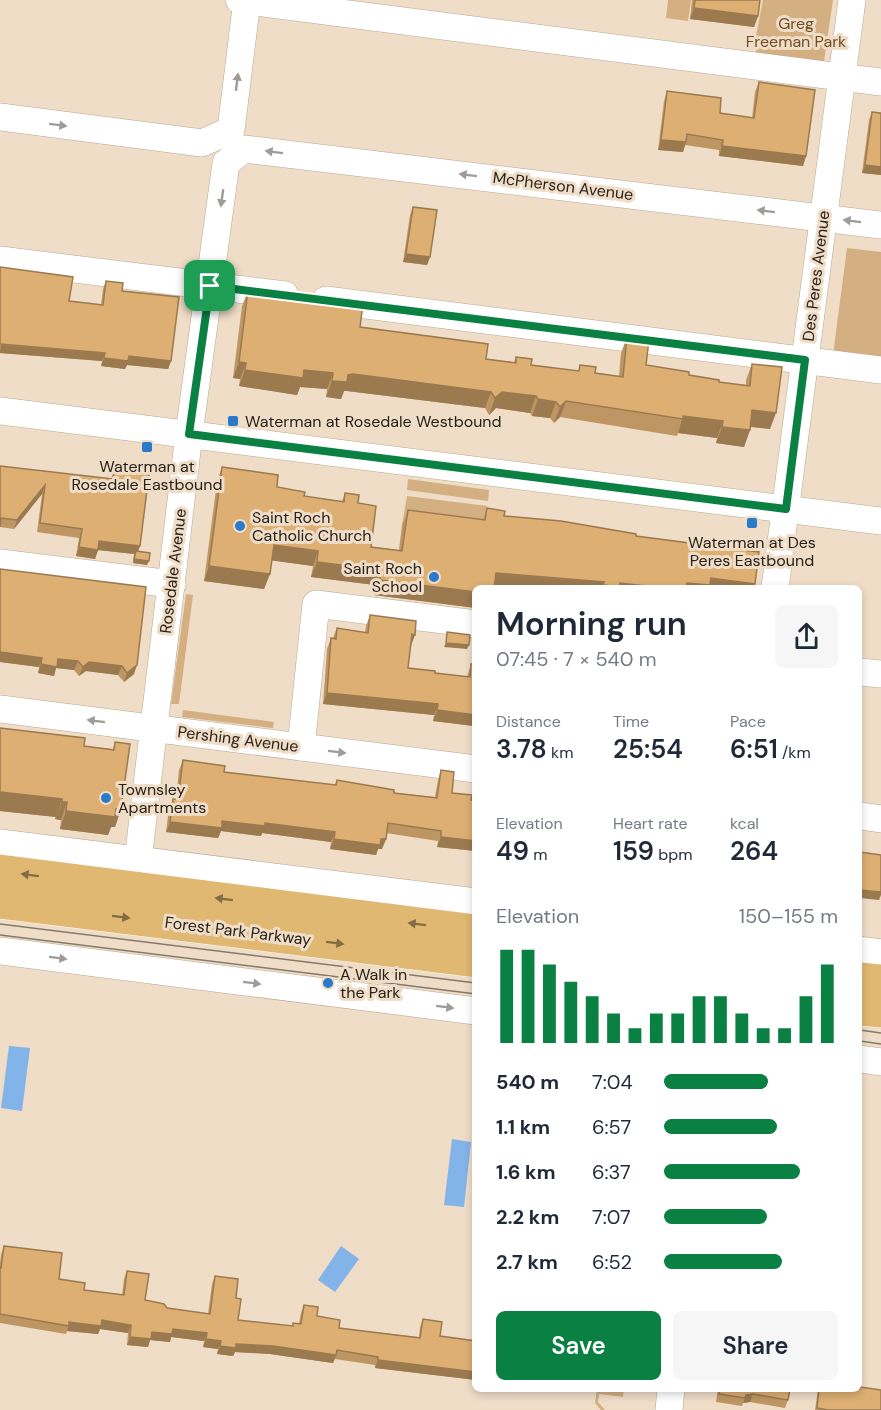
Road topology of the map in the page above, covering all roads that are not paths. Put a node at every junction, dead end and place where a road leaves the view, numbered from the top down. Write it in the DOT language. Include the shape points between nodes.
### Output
graph roads {
  1 [pos="244,0"];
  2 [pos="852,0"];
  3 [pos="842,77"];
  4 [pos="881,82"];
  5 [pos="0,117"];
  6 [pos="244,149"];
  7 [pos="824,218"];
  8 [pos="881,225"];
  9 [pos="0,260"];
  10 [pos="210,286"];
  11 [pos="805,360"];
  12 [pos="881,370"];
  13 [pos="0,411"];
  14 [pos="189,434"];
  15 [pos="786,509"];
  16 [pos="881,521"];
  17 [pos="0,563"];
  18 [pos="171,584"];
  19 [pos="775,585"];
  20 [pos="472,624"];
  21 [pos="862,672"];
  22 [pos="881,674"];
  23 [pos="0,709"];
  24 [pos="154,729"];
  25 [pos="301,747"];
  26 [pos="472,768"];
  27 [pos="862,816"];
  28 [pos="881,819"];
  29 [pos="0,843"];
  30 [pos="138,860"];
  31 [pos="0,872"];
  32 [pos="0,902"];
  33 [pos="472,902"];
  34 [pos="472,931"];
  35 [pos="862,950"];
  36 [pos="0,951"];
  37 [pos="881,953"];
  38 [pos="472,961"];
  39 [pos="862,979"];
  40 [pos="881,981"];
  41 [pos="862,1009"];
  42 [pos="472,1010"];
  43 [pos="881,1011"];
  44 [pos="862,1059"];
  45 [pos="881,1062"];
  46 [pos="671,1392"];
  47 [pos="669,1410"];
  1 -- 3 [label="street"];
  5 -- 1 [label="street, one-way" via="202,143 231,130"];
  2 -- 3 [label="street, Des Peres Avenue"];
  3 -- 4 [label="street"];
  3 -- 7 [label="street, Des Peres Avenue"];
  7 -- 6 [label="street, McPherson Avenue, one-way"];
  6 -- 10 [label="street, Rosedale Avenue, one-way" via="226,163"];
  8 -- 7 [label="street, McPherson Avenue, one-way"];
  7 -- 11 [label="street, Des Peres Avenue"];
  9 -- 10 [label="street"];
  10 -- 11 [label="street"];
  10 -- 14 [label="street, Rosedale Avenue"];
  11 -- 12 [label="street"];
  11 -- 15 [label="street, Des Peres Avenue"];
  13 -- 14 [label="street"];
  14 -- 15 [label="street"];
  14 -- 18 [label="street, Rosedale Avenue"];
  15 -- 16 [label="street"];
  15 -- 19 [label="street, Des Peres Avenue"];
  17 -- 18 [label="street"];
  18 -- 24 [label="street, Rosedale Avenue"];
  20 -- 25 [label="street" via="316,604"];
  21 -- 22 [label="street"];
  24 -- 23 [label="street, Pershing Avenue, one-way"];
  24 -- 25 [label="street, Pershing Avenue"];
  24 -- 30 [label="street, Rosedale Avenue"];
  25 -- 26 [label="street, Pershing Avenue, one-way"];
  27 -- 28 [label="street"];
  29 -- 30 [label="street"];
  30 -- 33 [label="street"];
  34 -- 31 [label="main road, Forest Park Parkway, one-way"];
  32 -- 38 [label="main road, Forest Park Parkway, one-way"];
  35 -- 37 [label="street"];
  36 -- 42 [label="street, one-way"];
  39 -- 40 [label="main road"];
  41 -- 43 [label="main road"];
  44 -- 45 [label="street"];
  46 -- 47 [label="street"];
}
